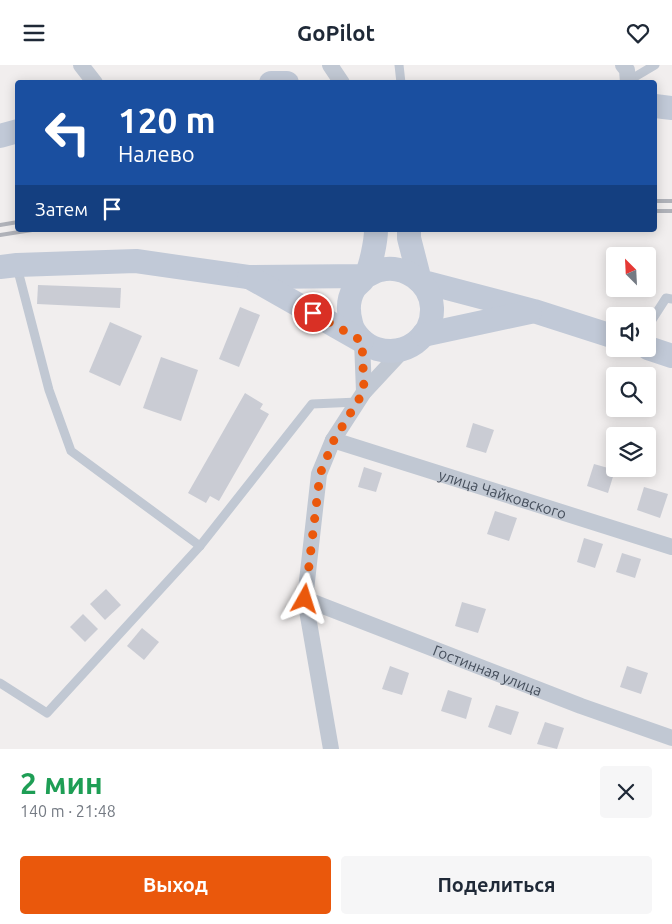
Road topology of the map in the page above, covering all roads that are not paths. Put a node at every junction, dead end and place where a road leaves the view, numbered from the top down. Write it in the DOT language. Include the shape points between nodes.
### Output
graph roads {
  1 [pos="81,65"];
  2 [pos="330,65"];
  3 [pos="399,65"];
  4 [pos="623,65"];
  5 [pos="655,65"];
  6 [pos="93,80"];
  7 [pos="340,80"];
  8 [pos="401,80"];
  9 [pos="628,80"];
  10 [pos="631,80"];
  11 [pos="657,106"];
  12 [pos="672,108"];
  13 [pos="15,132"];
  14 [pos="0,136"];
  15 [pos="376,232"];
  16 [pos="409,232"];
  17 [pos="8,266"];
  18 [pos="366,276"];
  19 [pos="248,277"];
  20 [pos="420,281"];
  21 [pos="672,299"];
  22 [pos="534,311"];
  23 [pos="656,314"];
  24 [pos="606,334"];
  25 [pos="424,335"];
  26 [pos="362,341"];
  27 [pos="404,349"];
  28 [pos="656,351"];
  29 [pos="672,356"];
  30 [pos="361,397"];
  31 [pos="334,440"];
  32 [pos="200,546"];
  33 [pos="672,547"];
  34 [pos="305,599"];
  35 [pos="0,683"];
  36 [pos="672,737"];
  37 [pos="331,749"];
  1 -- 6 [label="street"];
  2 -- 7 [label="street"];
  3 -- 8 [label="lane"];
  4 -- 9 [label="street"];
  5 -- 10 [label="lane"];
  11 -- 12 [label="main road"];
  13 -- 14 [label="main road"];
  15 -- 18 [label="main road"];
  16 -- 20 [label="main road"];
  17 -- 19 [label="main road" via="136,261"];
  17 -- 32 [label="lane" via="71,451"];
  18 -- 19 [label="main road"];
  18 -- 20 [label="main road" via="394,269 408,272"];
  18 -- 26 [label="main road" via="354,289 348,307 351,325"];
  19 -- 26 [label="main road"];
  20 -- 22 [label="main road"];
  20 -- 25 [label="main road" via="432,307"];
  21 -- 23 [label="lane" via="666,298"];
  22 -- 24 [label="main road"];
  22 -- 25 [label="main road"];
  25 -- 27 [label="main road"];
  26 -- 27 [label="main road" via="374,349 389,352"];
  26 -- 30 [label="street"];
  27 -- 30 [label="street"];
  28 -- 29 [label="main road"];
  30 -- 31 [label="street"];
  30 -- 32 [label="lane" via="312,404"];
  31 -- 33 [label="street, улица Чайковского"];
  31 -- 34 [label="street" via="320,474"];
  32 -- 35 [label="lane" via="47,713"];
  34 -- 36 [label="street, Гостинная улица" via="581,706"];
  34 -- 37 [label="street"];
}
